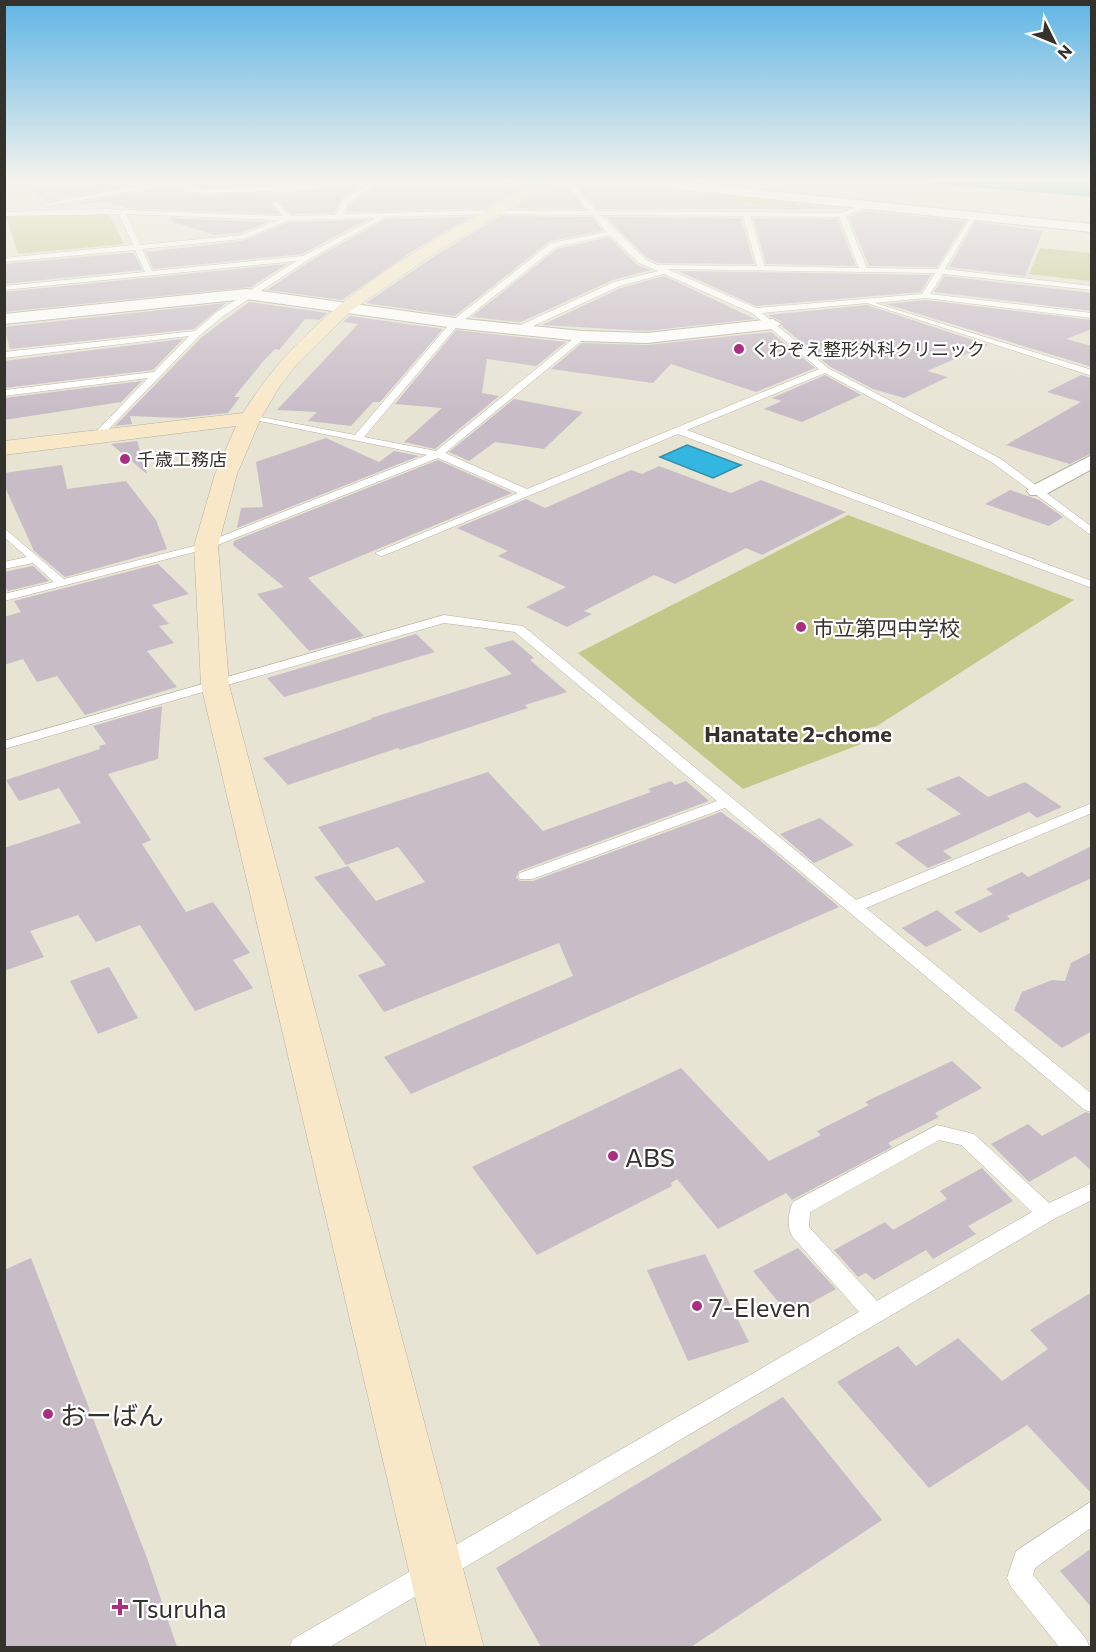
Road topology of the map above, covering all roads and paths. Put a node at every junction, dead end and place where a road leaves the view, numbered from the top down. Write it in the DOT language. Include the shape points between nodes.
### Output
graph roads {
  1 [pos="34,257"];
  2 [pos="142,257"];
  3 [pos="419,257"];
  4 [pos="539,257"];
  5 [pos="638,257"];
  6 [pos="758,257"];
  7 [pos="859,257"];
  8 [pos="949,257"];
  9 [pos="305,258"];
  10 [pos="4,260"];
  11 [pos="761,268"];
  12 [pos="658,269"];
  13 [pos="864,270"];
  14 [pos="940,271"];
  15 [pos="149,273"];
  16 [pos="4,288"];
  17 [pos="1092,288"];
  18 [pos="246,294"];
  19 [pos="925,296"];
  20 [pos="865,303"];
  21 [pos="345,307"];
  22 [pos="755,311"];
  23 [pos="1092,316"];
  24 [pos="4,319"];
  25 [pos="455,323"];
  26 [pos="773,324"];
  27 [pos="514,331"];
  28 [pos="197,333"];
  29 [pos="582,336"];
  30 [pos="4,355"];
  31 [pos="825,370"];
  32 [pos="1092,373"];
  33 [pos="158,374"];
  34 [pos="4,393"];
  35 [pos="250,418"];
  36 [pos="677,430"];
  37 [pos="97,436"];
  38 [pos="358,438"];
  39 [pos="4,448"];
  40 [pos="438,454"];
  41 [pos="1092,461"];
  42 [pos="1037,491"];
  43 [pos="529,494"];
  44 [pos="4,531"];
  45 [pos="1092,533"];
  46 [pos="206,546"];
  47 [pos="381,553"];
  48 [pos="35,559"];
  49 [pos="4,566"];
  50 [pos="63,584"];
  51 [pos="1092,585"];
  52 [pos="4,598"];
  53 [pos="215,686"];
  54 [pos="4,745"];
  55 [pos="728,802"];
  56 [pos="1092,807"];
  57 [pos="526,876"];
  58 [pos="855,907"];
  59 [pos="1092,1104"];
  60 [pos="1092,1191"];
  61 [pos="1047,1213"];
  62 [pos="875,1314"];
  63 [pos="1092,1512"];
  64 [pos="437,1569"];
  65 [pos="302,1647"];
  66 [pos="456,1647"];
  67 [pos="1077,1647"];
  1 -- 10 [label="lane"];
  2 -- 15 [label="lane"];
  3 -- 21 [label="street"];
  4 -- 25 [label="lane"];
  5 -- 12 [label="lane"];
  6 -- 11 [label="lane"];
  7 -- 13 [label="lane"];
  8 -- 14 [label="lane"];
  9 -- 15 [label="lane"];
  9 -- 18 [label="lane"];
  11 -- 12 [label="lane"];
  11 -- 13 [label="lane"];
  12 -- 22 [label="lane"];
  12 -- 27 [label="lane"];
  13 -- 14 [label="lane"];
  14 -- 17 [label="lane"];
  14 -- 19 [label="lane"];
  15 -- 16 [label="lane"];
  18 -- 21 [label="street"];
  18 -- 24 [label="street"];
  18 -- 28 [label="lane"];
  19 -- 20 [label="lane"];
  19 -- 23 [label="lane"];
  20 -- 22 [label="lane"];
  20 -- 32 [label="lane"];
  21 -- 25 [label="street"];
  21 -- 35 [label="street" via="290,360"];
  22 -- 26 [label="lane"];
  25 -- 27 [label="street"];
  25 -- 38 [label="lane"];
  26 -- 29 [label="street" via="647,338"];
  26 -- 31 [label="lane"];
  27 -- 29 [label="street"];
  28 -- 30 [label="lane"];
  28 -- 33 [label="lane"];
  29 -- 40 [label="lane"];
  31 -- 36 [label="lane"];
  31 -- 42 [label="lane" via="975,447"];
  33 -- 34 [label="lane"];
  33 -- 37 [label="lane"];
  35 -- 37 [label="street"];
  35 -- 38 [label="lane"];
  35 -- 46 [label="street" via="226,474"];
  36 -- 43 [label="lane"];
  36 -- 51 [label="lane"];
  37 -- 39 [label="street"];
  38 -- 40 [label="lane"];
  40 -- 43 [label="lane"];
  40 -- 46 [label="lane"];
  41 -- 42 [label="street"];
  42 -- 45 [label="lane"];
  43 -- 47 [label="lane"];
  44 -- 48 [label="lane"];
  46 -- 50 [label="lane"];
  46 -- 53 [label="street"];
  48 -- 49 [label="lane"];
  48 -- 50 [label="lane"];
  50 -- 52 [label="lane"];
  53 -- 54 [label="lane"];
  53 -- 55 [label="lane" via="444,619 519,629"];
  53 -- 64 [label="street"];
  55 -- 57 [label="lane"];
  55 -- 58 [label="lane"];
  56 -- 58 [label="lane"];
  58 -- 59 [label="lane"];
  60 -- 61 [label="lane"];
  61 -- 62 [label="lane"];
  61 -- 62 [label="lane" via="967,1139 938,1132 800,1208 799,1230"];
  62 -- 64 [label="lane"];
  63 -- 67 [label="lane" via="1024,1560 1020,1578"];
  64 -- 65 [label="lane"];
  64 -- 66 [label="street"];
}
